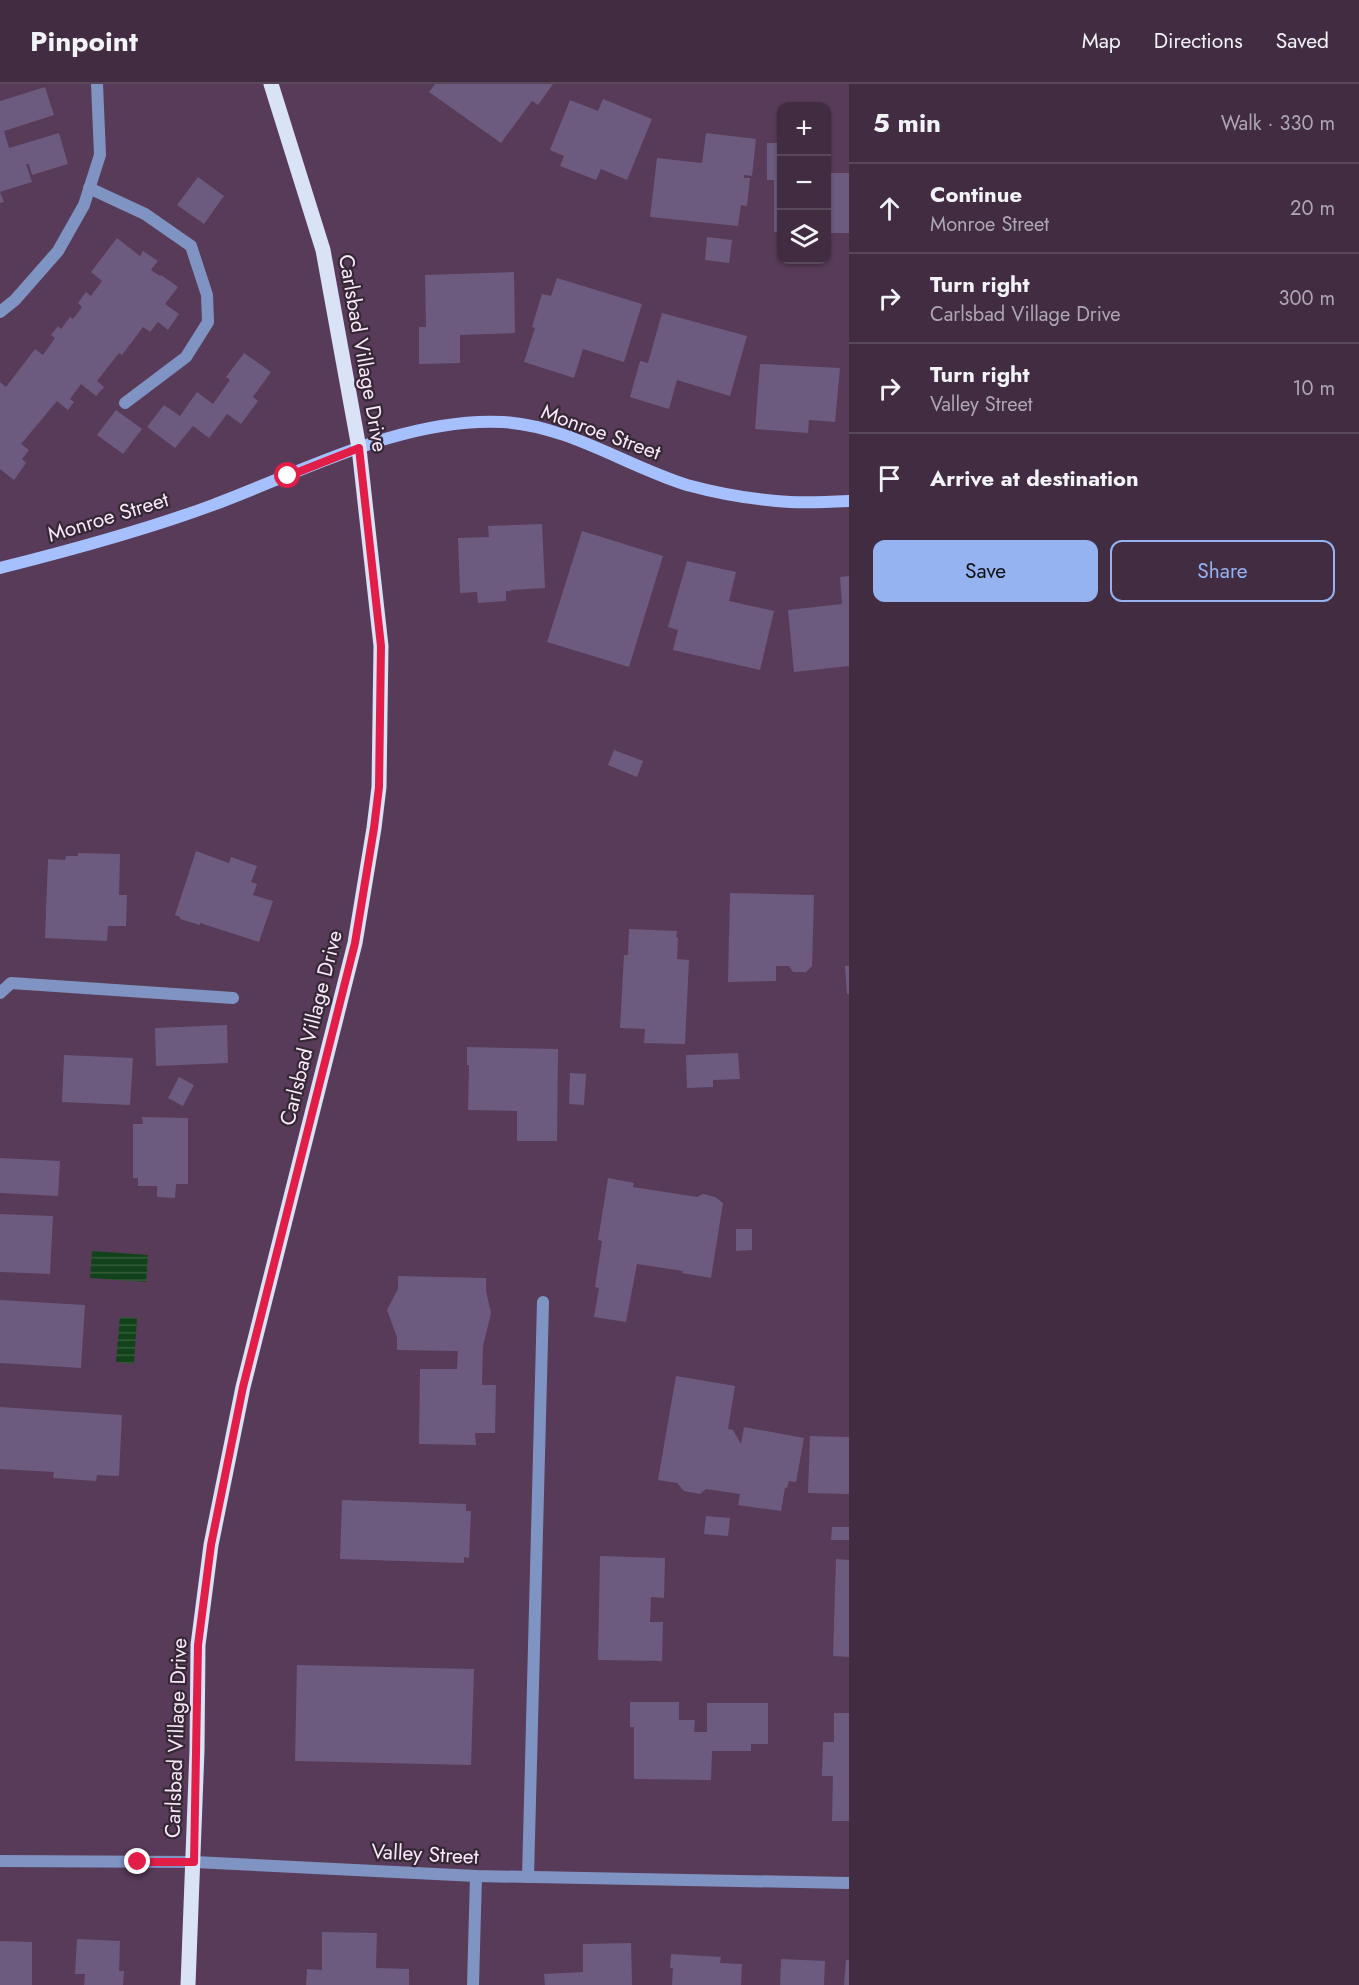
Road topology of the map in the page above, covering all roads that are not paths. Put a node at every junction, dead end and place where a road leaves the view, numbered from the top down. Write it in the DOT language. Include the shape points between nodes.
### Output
graph roads {
  1 [pos="97,84"];
  2 [pos="271,84"];
  3 [pos="89,188"];
  4 [pos="0,312"];
  5 [pos="125,404"];
  6 [pos="359,448"];
  7 [pos="849,501"];
  8 [pos="0,568"];
  9 [pos="0,993"];
  10 [pos="233,998"];
  11 [pos="543,1302"];
  12 [pos="0,1861"];
  13 [pos="194,1862"];
  14 [pos="476,1876"];
  15 [pos="528,1877"];
  16 [pos="849,1882"];
  17 [pos="188,1985"];
  18 [pos="473,1985"];
  1 -- 3 [label="street" via="100,155"];
  2 -- 6 [label="main road, Carlsbad Village Drive" via="323,250"];
  3 -- 4 [label="street" via="84,205 58,251"];
  3 -- 5 [label="street" via="145,214 191,246 207,295 208,322 186,357"];
  6 -- 7 [label="main road, Monroe Street" via="424,429 465,423 521,424 546,429 686,484 736,496 791,502"];
  6 -- 8 [label="main road, Monroe Street" via="141,530"];
  6 -- 13 [label="main road, Carlsbad Village Drive" via="381,646 379,787 355,943 243,1387 211,1545 198,1645"];
  9 -- 10 [label="street" via="11,983"];
  11 -- 15 [label="street"];
  12 -- 13 [label="street, Valley Street"];
  13 -- 14 [label="street, Valley Street"];
  13 -- 17 [label="main road, Carlsbad Village Drive"];
  14 -- 15 [label="street, Valley Street"];
  14 -- 18 [label="street"];
  15 -- 16 [label="street, Valley Street"];
}
